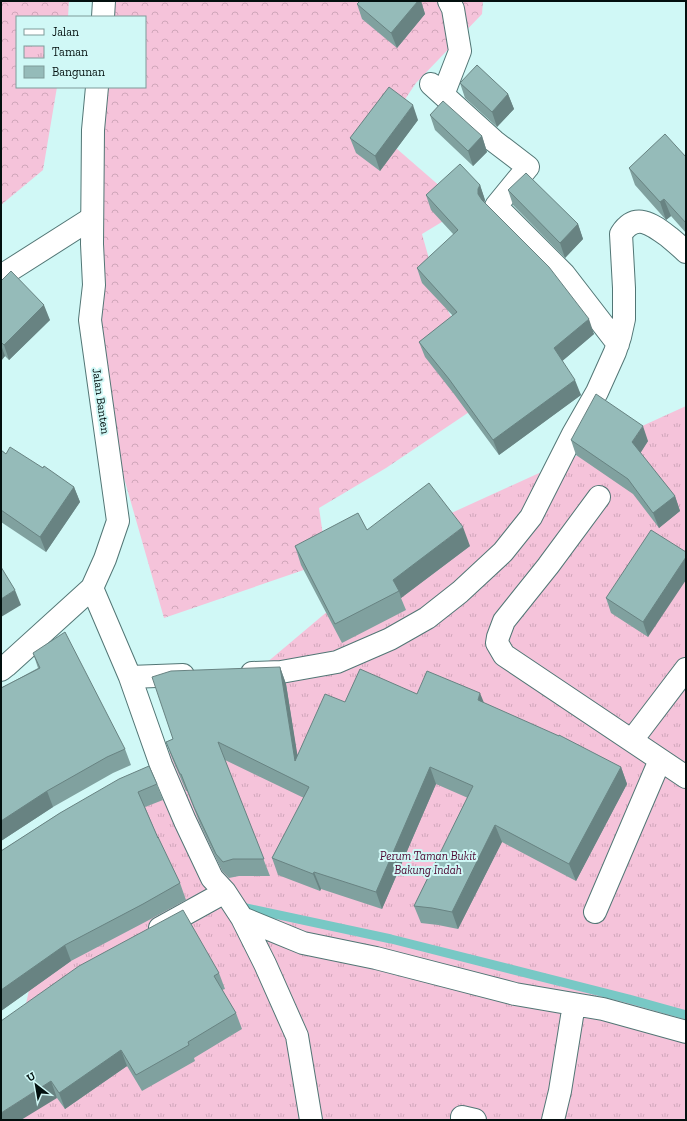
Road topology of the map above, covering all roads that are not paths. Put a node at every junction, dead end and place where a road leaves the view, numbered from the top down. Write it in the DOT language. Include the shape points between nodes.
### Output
graph roads {
  1 [pos="104,1"];
  2 [pos="449,1"];
  3 [pos="103,16"];
  4 [pos="97,88"];
  5 [pos="92,218"];
  6 [pos="686,252"];
  7 [pos="1,276"];
  8 [pos="618,344"];
  9 [pos="599,497"];
  10 [pos="92,588"];
  11 [pos="686,669"];
  12 [pos="1,670"];
  13 [pos="233,674"];
  14 [pos="202,675"];
  15 [pos="130,677"];
  16 [pos="632,740"];
  17 [pos="660,760"];
  18 [pos="161,765"];
  19 [pos="140,775"];
  20 [pos="686,777"];
  21 [pos="225,892"];
  22 [pos="595,912"];
  23 [pos="242,918"];
  24 [pos="141,938"];
  25 [pos="574,1004"];
  26 [pos="686,1032"];
  27 [pos="311,1120"];
  28 [pos="462,1120"];
  29 [pos="475,1120"];
  30 [pos="552,1120"];
  1 -- 3 [label="street"];
  2 -- 8 [label="street" via="453,9 460,51 437,90 494,141 528,167 496,206 564,274"];
  4 -- 5 [label="street, Jalan Banten" via="93,130"];
  5 -- 7 [label="street"];
  5 -- 10 [label="street, Jalan Banten" via="94,285 90,320 118,521"];
  6 -- 8 [label="street" via="651,224 640,221 625,227 621,234 624,319"];
  8 -- 13 [label="street" via="597,392 531,517 503,552 460,592 427,618 390,639 337,662 281,672"];
  9 -- 16 [label="street" via="504,621 497,643 504,655"];
  10 -- 12 [label="street, Jalan Banten"];
  10 -- 15 [label="street"];
  11 -- 16 [label="street"];
  14 -- 15 [label="street"];
  15 -- 18 [label="street"];
  16 -- 17 [label="street"];
  17 -- 20 [label="street"];
  17 -- 22 [label="street"];
  18 -- 19 [label="street"];
  18 -- 21 [label="street" via="212,878"];
  21 -- 23 [label="street"];
  21 -- 24 [label="street"];
  23 -- 25 [label="street" via="303,943 376,958 515,994"];
  23 -- 27 [label="street" via="297,1036"];
  25 -- 26 [label="street" via="603,1009"];
  25 -- 30 [label="street" via="560,1091"];
  28 -- 29 [label="street" via="462,1117"];
}
